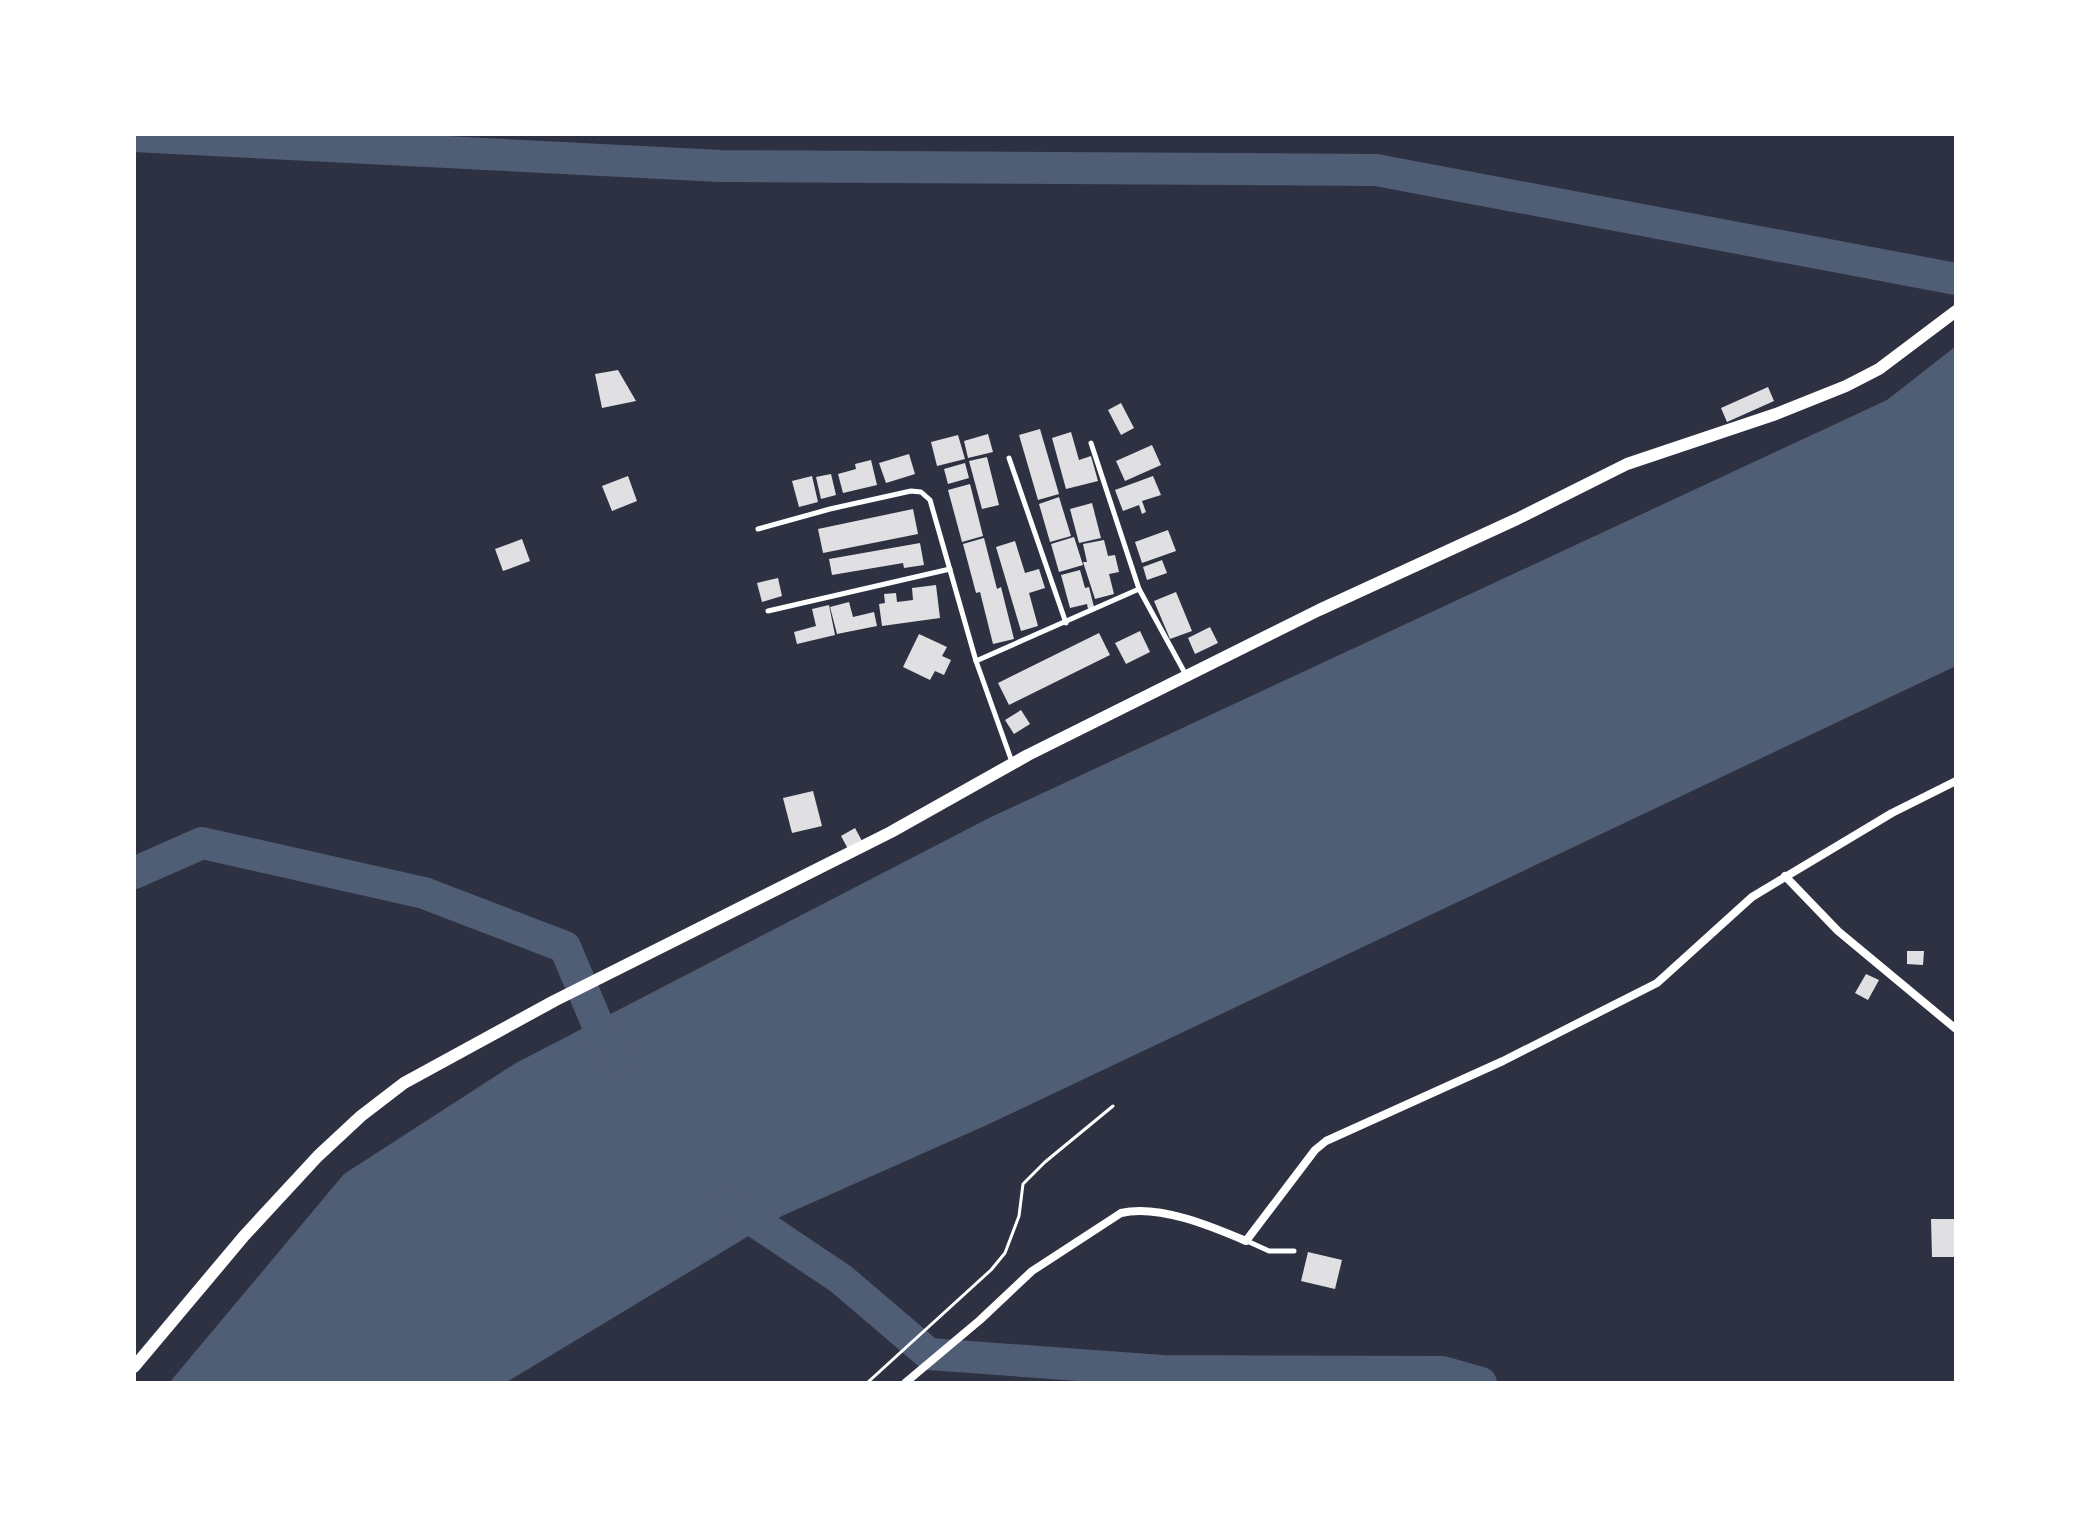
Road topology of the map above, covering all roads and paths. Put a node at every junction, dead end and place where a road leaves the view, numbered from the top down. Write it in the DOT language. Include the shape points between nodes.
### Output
graph roads {
  1 [pos="1956,311"];
  2 [pos="1091,443"];
  3 [pos="1009,458"];
  4 [pos="758,529"];
  5 [pos="950,569"];
  6 [pos="1139,589"];
  7 [pos="768,611"];
  8 [pos="1066,623"];
  9 [pos="976,661"];
  10 [pos="1187,676"];
  11 [pos="1013,763"];
  12 [pos="1956,781"];
  13 [pos="1785,876"];
  14 [pos="1956,1029"];
  15 [pos="1113,1106"];
  16 [pos="1246,1241"];
  17 [pos="1294,1251"];
  18 [pos="134,1367"];
  19 [pos="867,1383"];
  20 [pos="905,1383"];
  1 -- 10 [label="street" via="1879,369 1846,386 1627,464"];
  2 -- 6 [label="lane"];
  3 -- 8 [label="lane"];
  4 -- 5 [label="lane" via="921,492 935,512"];
  5 -- 7 [label="lane"];
  5 -- 9 [label="lane"];
  6 -- 8 [label="lane"];
  6 -- 10 [label="lane"];
  8 -- 9 [label="lane"];
  9 -- 11 [label="lane"];
  10 -- 11 [label="street"];
  11 -- 18 [label="street" via="891,832 554,1001 404,1083 318,1156"];
  12 -- 13 [label="street"];
  13 -- 14 [label="street" via="1838,931"];
  13 -- 16 [label="street" via="1752,897 1657,983 1503,1061 1326,1141"];
  15 -- 19 [label="path" via="1023,1184 1019,1216 1005,1253"];
  16 -- 17 [label="lane" via="1269,1251"];
  16 -- 20 [label="street" via="1162,1212 1121,1213 1032,1271"];
}
